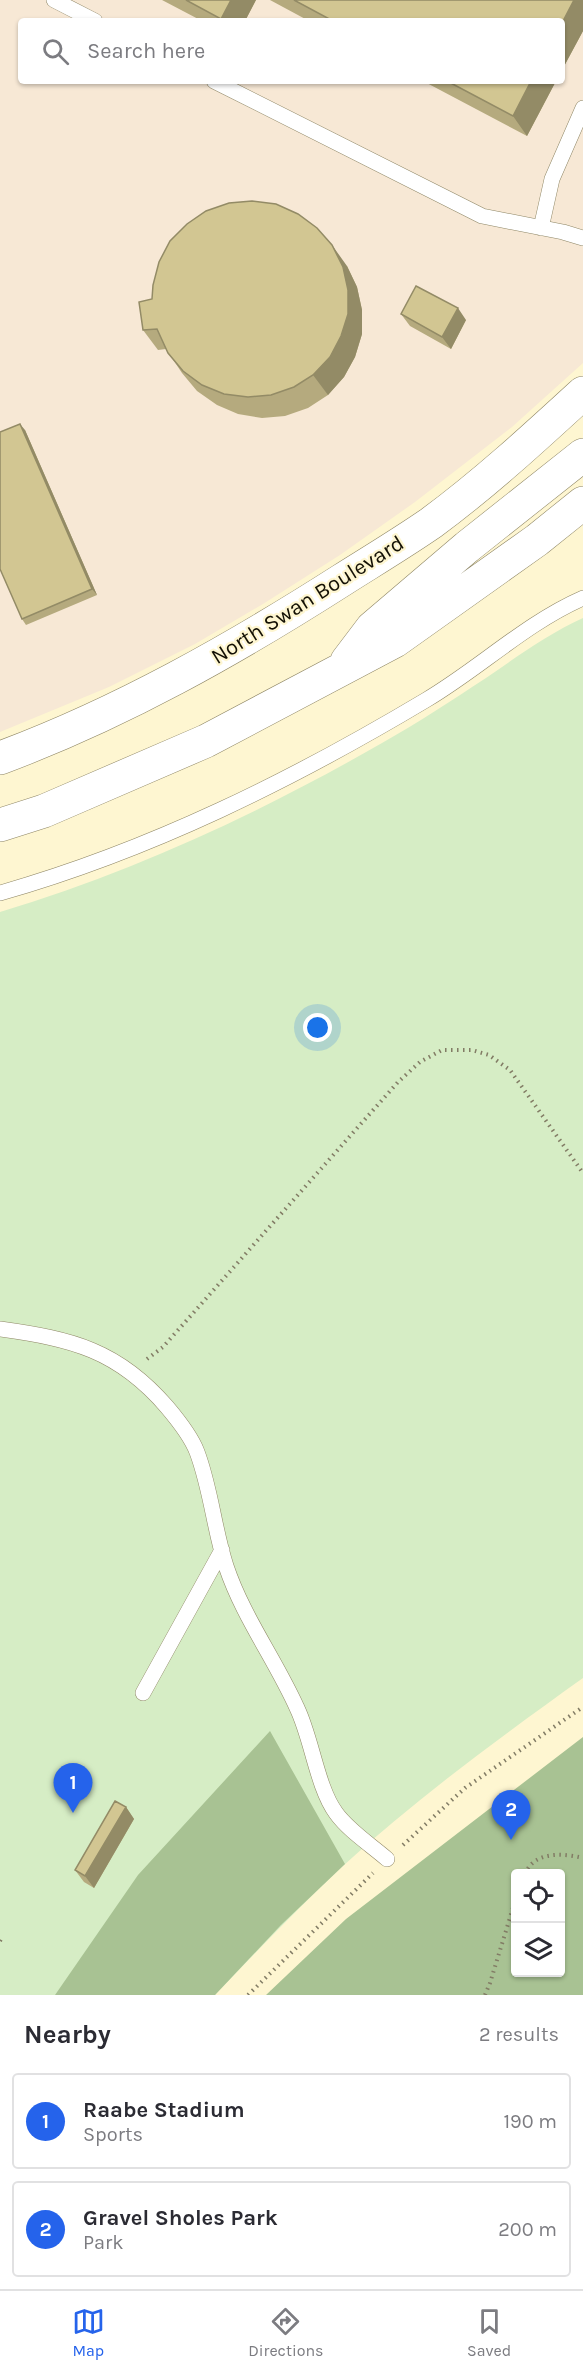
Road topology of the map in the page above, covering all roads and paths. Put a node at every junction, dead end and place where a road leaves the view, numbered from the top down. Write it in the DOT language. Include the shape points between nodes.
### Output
graph roads {
  1 [pos="54,0"];
  2 [pos="89,18"];
  3 [pos="220,84"];
  4 [pos="583,108"];
  5 [pos="541,228"];
  6 [pos="583,238"];
  7 [pos="583,393"];
  8 [pos="583,455"];
  9 [pos="583,503"];
  10 [pos="583,598"];
  11 [pos="340,670"];
  12 [pos="0,758"];
  13 [pos="0,825"];
  14 [pos="0,893"];
  15 [pos="583,1173"];
  16 [pos="0,1329"];
  17 [pos="134,1374"];
  18 [pos="222,1550"];
  19 [pos="143,1694"];
  20 [pos="583,1707"];
  21 [pos="583,1858"];
  22 [pos="387,1859"];
  23 [pos="527,1869"];
  24 [pos="511,1914"];
  25 [pos="248,1995"];
  26 [pos="485,1995"];
  1 -- 2 [label="lane"];
  3 -- 5 [label="lane" via="482,216"];
  4 -- 5 [label="lane" via="552,179"];
  5 -- 6 [label="lane"];
  7 -- 12 [label="main road, North Swan Boulevard" via="531,442 431,523 281,619 156,690"];
  8 -- 11 [label="main road" via="372,628"];
  9 -- 11 [label="main road" via="395,641"];
  10 -- 14 [label="lane" via="429,698 314,764 242,800 98,862"];
  11 -- 13 [label="main road" via="206,741 44,811"];
  15 -- 17 [label="path" via="510,1070 489,1055 472,1050 442,1050 420,1062 398,1082 163,1347"];
  16 -- 17 [label="lane" via="73,1342 102,1353"];
  17 -- 18 [label="lane" via="180,1423 196,1450"];
  18 -- 19 [label="lane"];
  18 -- 22 [label="lane" via="239,1602 297,1707 328,1799 337,1815"];
  20 -- 22 [label="path" via="465,1788"];
  21 -- 23 [label="path" via="545,1855"];
  22 -- 25 [label="path"];
  24 -- 26 [label="path"];
}
